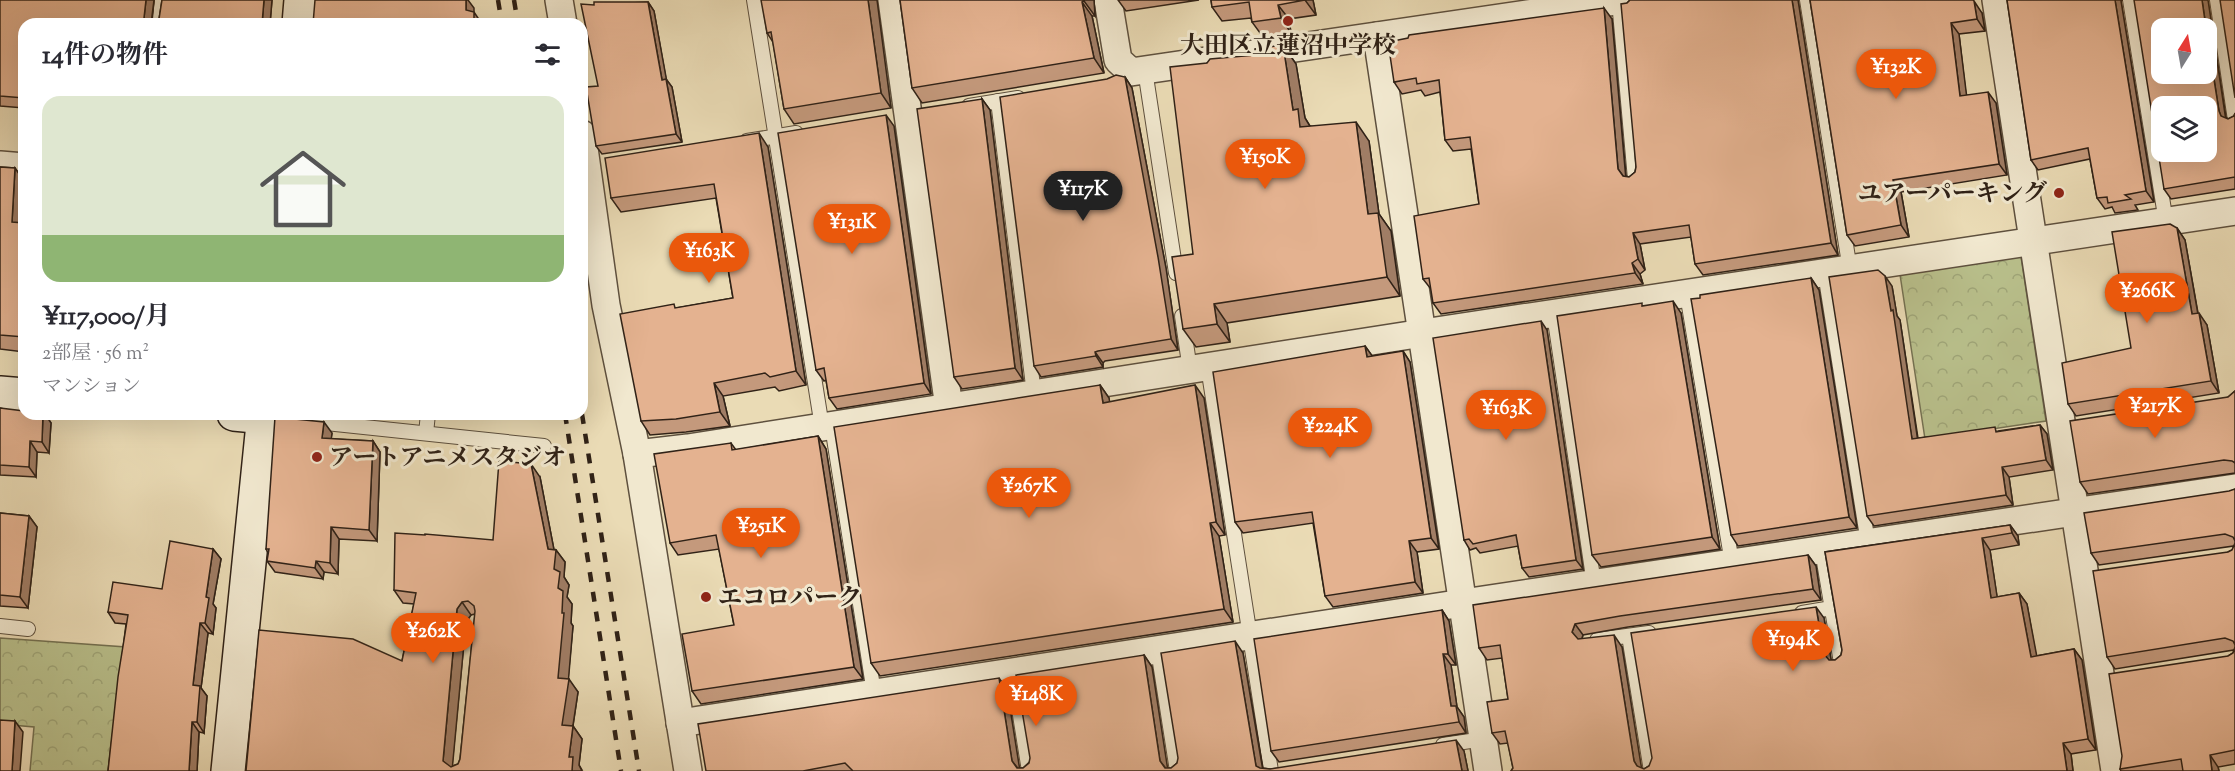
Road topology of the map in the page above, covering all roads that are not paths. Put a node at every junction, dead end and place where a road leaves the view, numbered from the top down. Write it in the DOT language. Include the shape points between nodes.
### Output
graph roads {
  1 [pos="162,0"];
  2 [pos="301,0"];
  3 [pos="559,0"];
  4 [pos="754,0"];
  5 [pos="891,0"];
  6 [pos="1108,0"];
  7 [pos="1621,0"];
  8 [pos="1807,0"];
  9 [pos="1996,0"];
  10 [pos="2130,0"];
  11 [pos="2217,0"];
  12 [pos="160,18"];
  13 [pos="300,18"];
  14 [pos="562,18"];
  15 [pos="1377,36"];
  16 [pos="1133,73"];
  17 [pos="1033,95"];
  18 [pos="998,101"];
  19 [pos="953,108"];
  20 [pos="2235,120"];
  21 [pos="809,131"];
  22 [pos="776,136"];
  23 [pos="729,144"];
  24 [pos="588,150"];
  25 [pos="0,165"];
  26 [pos="18,166"];
  27 [pos="1635,179"];
  28 [pos="2235,211"];
  29 [pos="2166,222"];
  30 [pos="2032,242"];
  31 [pos="1838,271"];
  32 [pos="1687,294"];
  33 [pos="1554,314"];
  34 [pos="1422,333"];
  35 [pos="1199,369"];
  36 [pos="0,393"];
  37 [pos="18,394"];
  38 [pos="1034,394"];
  39 [pos="950,408"];
  40 [pos="266,420"];
  41 [pos="306,420"];
  42 [pos="427,420"];
  43 [pos="827,427"];
  44 [pos="426,432"];
  45 [pos="544,446"];
  46 [pos="637,454"];
  47 [pos="2235,488"];
  48 [pos="2075,512"];
  49 [pos="1868,543"];
  50 [pos="1822,550"];
  51 [pos="1732,563"];
  52 [pos="1594,584"];
  53 [pos="1463,603"];
  54 [pos="1832,608"];
  55 [pos="1787,615"];
  56 [pos="0,626"];
  57 [pos="28,629"];
  58 [pos="1663,631"];
  59 [pos="1251,636"];
  60 [pos="1629,636"];
  61 [pos="1589,642"];
  62 [pos="1158,650"];
  63 [pos="1841,663"];
  64 [pos="1013,672"];
  65 [pos="874,693"];
  66 [pos="680,723"];
  67 [pos="1484,739"];
  68 [pos="1426,748"];
  69 [pos="228,771"];
  70 [pos="688,771"];
  71 [pos="1029,771"];
  72 [pos="1177,771"];
  73 [pos="1271,771"];
  74 [pos="1488,771"];
  75 [pos="1651,771"];
  76 [pos="2115,771"];
  1 -- 12 [label="lane"];
  2 -- 13 [label="street"];
  3 -- 14 [label="street"];
  4 -- 22 [label="lane"];
  5 -- 39 [label="street"];
  6 -- 16 [label="street" via="1118,60"];
  7 -- 15 [label="street"];
  7 -- 27 [label="lane"];
  8 -- 31 [label="lane"];
  9 -- 30 [label="street"];
  10 -- 29 [label="lane"];
  11 -- 20 [label="lane"];
  15 -- 16 [label="street"];
  15 -- 34 [label="street"];
  16 -- 35 [label="lane" via="1179,295"];
  17 -- 18 [label="lane"];
  18 -- 19 [label="lane"];
  18 -- 38 [label="lane"];
  21 -- 22 [label="lane"];
  22 -- 23 [label="lane"];
  22 -- 43 [label="lane"];
  24 -- 46 [label="street" via="594,166 606,305"];
  25 -- 26 [label="street"];
  28 -- 29 [label="street"];
  29 -- 30 [label="street"];
  30 -- 31 [label="street"];
  30 -- 48 [label="street" via="2067,426"];
  31 -- 32 [label="street"];
  31 -- 49 [label="lane"];
  32 -- 33 [label="street"];
  32 -- 51 [label="lane"];
  33 -- 34 [label="street"];
  33 -- 52 [label="lane"];
  34 -- 35 [label="street"];
  34 -- 53 [label="street"];
  35 -- 38 [label="street"];
  35 -- 59 [label="lane"];
  36 -- 37 [label="street"];
  38 -- 39 [label="street"];
  39 -- 43 [label="street"];
  40 -- 69 [label="street"];
  41 -- 44 [label="lane"];
  42 -- 44 [label="lane"];
  43 -- 46 [label="street"];
  43 -- 65 [label="lane"];
  44 -- 45 [label="lane"];
  46 -- 66 [label="street"];
  47 -- 48 [label="street"];
  48 -- 49 [label="street"];
  48 -- 76 [label="street" via="2090,576 2106,679"];
  49 -- 50 [label="street"];
  50 -- 51 [label="street"];
  50 -- 54 [label="lane"];
  51 -- 52 [label="street"];
  52 -- 53 [label="street"];
  53 -- 59 [label="street"];
  53 -- 67 [label="street"];
  54 -- 55 [label="lane"];
  54 -- 63 [label="lane"];
  56 -- 57 [label="lane"];
  58 -- 60 [label="lane"];
  59 -- 62 [label="street"];
  59 -- 73 [label="lane"];
  60 -- 61 [label="lane"];
  60 -- 75 [label="lane"];
  62 -- 64 [label="street"];
  62 -- 72 [label="lane"];
  64 -- 65 [label="street"];
  64 -- 71 [label="lane"];
  65 -- 66 [label="street"];
  66 -- 70 [label="street"];
  67 -- 68 [label="lane"];
  67 -- 74 [label="street"];
}
